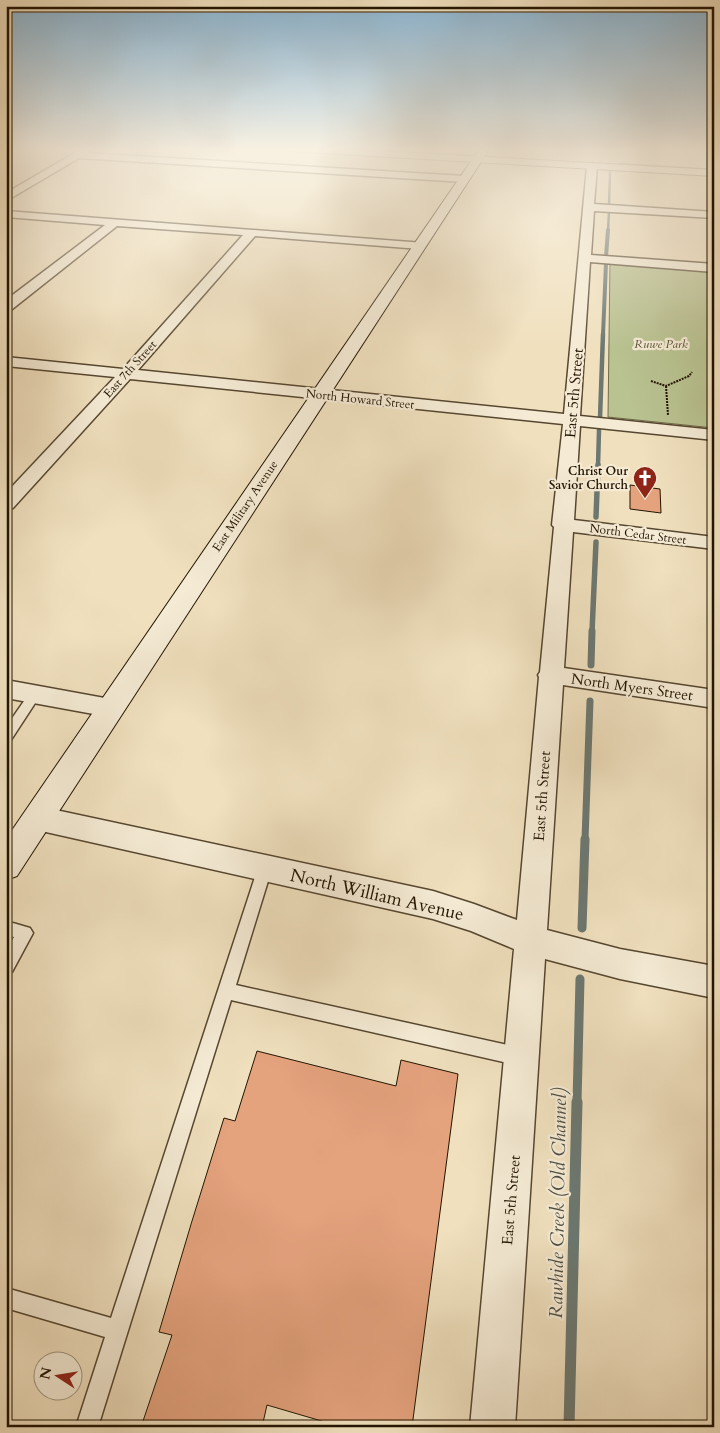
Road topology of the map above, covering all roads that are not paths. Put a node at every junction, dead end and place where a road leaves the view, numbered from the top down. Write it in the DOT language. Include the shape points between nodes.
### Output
graph roads {
  1 [pos="18,215"];
  2 [pos="440,215"];
  3 [pos="588,215"];
  4 [pos="115,222"];
  5 [pos="252,232"];
  6 [pos="420,245"];
  7 [pos="585,258"];
  8 [pos="714,268"];
  9 [pos="6,307"];
  10 [pos="6,361"];
  11 [pos="126,374"];
  12 [pos="319,395"];
  13 [pos="573,420"];
  14 [pos="714,435"];
  15 [pos="6,504"];
  16 [pos="562,525"];
  17 [pos="714,543"];
  18 [pos="550,675"];
  19 [pos="6,689"];
  20 [pos="35,694"];
  21 [pos="714,700"];
  22 [pos="110,708"];
  23 [pos="6,737"];
  24 [pos="37,818"];
  25 [pos="6,866"];
  26 [pos="265,868"];
  27 [pos="6,928"];
  28 [pos="532,941"];
  29 [pos="6,967"];
  30 [pos="714,982"];
  31 [pos="226,991"];
  32 [pos="522,1057"];
  33 [pos="6,1298"];
  34 [pos="117,1330"];
  35 [pos="87,1427"];
  36 [pos="492,1427"];
  1 -- 4 [label="street"];
  2 -- 6 [label="main road, East Military Avenue"];
  3 -- 7 [label="street, East 5th Street"];
  4 -- 5 [label="street"];
  4 -- 9 [label="street"];
  5 -- 6 [label="street"];
  5 -- 11 [label="street, East 7th Street"];
  6 -- 12 [label="main road, East Military Avenue"];
  7 -- 8 [label="street"];
  7 -- 13 [label="street, East 5th Street"];
  10 -- 11 [label="street, North Howard Street"];
  11 -- 12 [label="street, North Howard Street"];
  11 -- 15 [label="street, East 7th Street"];
  12 -- 13 [label="street, North Howard Street"];
  12 -- 22 [label="main road, East Military Avenue"];
  13 -- 14 [label="street, North Howard Street"];
  13 -- 16 [label="street, East 5th Street"];
  16 -- 17 [label="street, North Cedar Street"];
  16 -- 18 [label="street, East 5th Street"];
  18 -- 21 [label="street, North Myers Street"];
  18 -- 28 [label="street, East 5th Street"];
  19 -- 20 [label="street"];
  20 -- 22 [label="street"];
  20 -- 23 [label="lane"];
  22 -- 24 [label="main road, East Military Avenue"];
  24 -- 25 [label="main road, East Military Avenue"];
  24 -- 26 [label="street, North William Avenue"];
  26 -- 28 [label="street, North William Avenue" via="433,906"];
  26 -- 31 [label="lane"];
  27 -- 29 [label="lane" via="25,933"];
  28 -- 30 [label="street, North William Avenue" via="620,964"];
  28 -- 32 [label="street, East 5th Street"];
  31 -- 32 [label="lane"];
  31 -- 34 [label="lane"];
  32 -- 36 [label="street, East 5th Street"];
  33 -- 34 [label="lane"];
  34 -- 35 [label="lane"];
}
